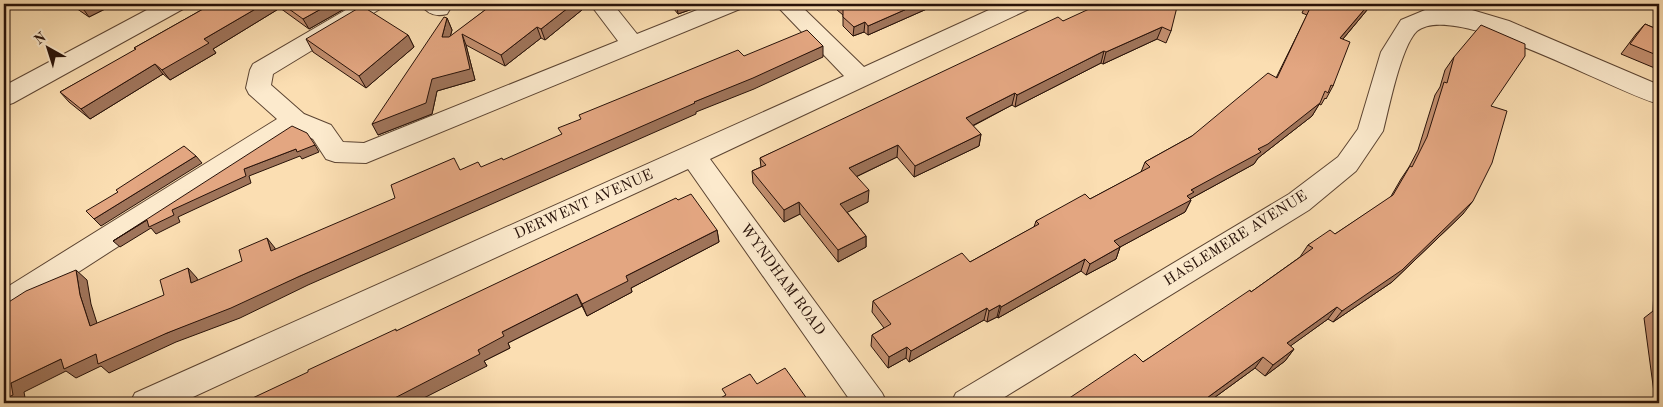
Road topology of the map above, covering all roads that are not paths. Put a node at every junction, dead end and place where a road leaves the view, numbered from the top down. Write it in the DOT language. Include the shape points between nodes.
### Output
graph roads {
  1 [pos="176,4"];
  2 [pos="372,4"];
  3 [pos="600,4"];
  4 [pos="732,4"];
  5 [pos="786,4"];
  6 [pos="1021,4"];
  7 [pos="632,43"];
  8 [pos="861,78"];
  9 [pos="1659,95"];
  10 [pos="4,97"];
  11 [pos="295,120"];
  12 [pos="694,156"];
  13 [pos="4,304"];
  14 [pos="146,403"];
  15 [pos="870,403"];
  16 [pos="967,403"];
  1 -- 10 [label="street"];
  2 -- 11 [label="street" via="262,70 258,88"];
  3 -- 7 [label="street"];
  4 -- 7 [label="street"];
  5 -- 8 [label="street"];
  6 -- 8 [label="street, DERWENT AVENUE"];
  7 -- 11 [label="street" via="366,153 335,152 322,132"];
  8 -- 12 [label="street, DERWENT AVENUE"];
  9 -- 16 [label="street, HASLEMERE AVENUE" via="1501,26 1458,16 1425,18 1408,25 1393,52 1370,131 1347,164 1299,202"];
  11 -- 13 [label="street"];
  12 -- 14 [label="street, DERWENT AVENUE"];
  12 -- 15 [label="street, WYNDHAM ROAD"];
}
